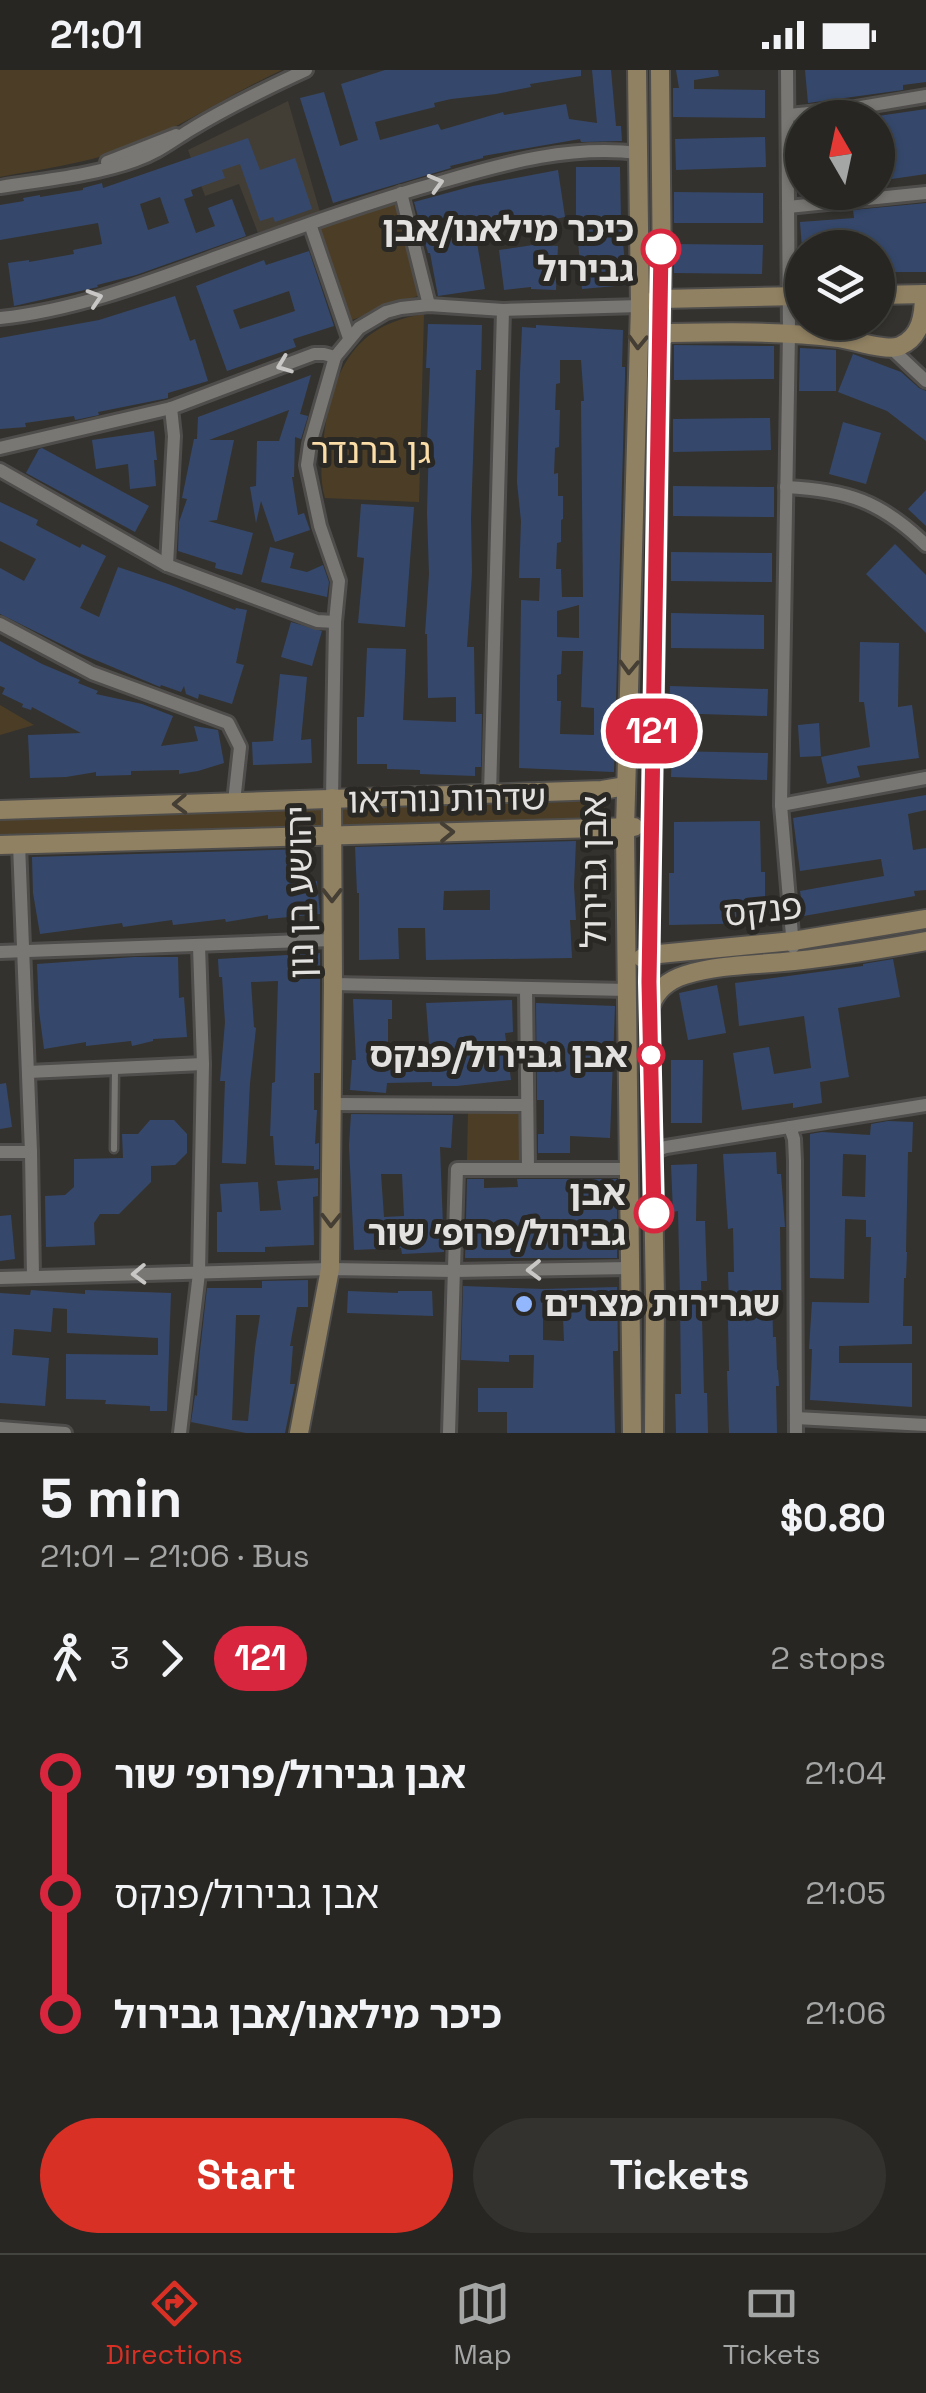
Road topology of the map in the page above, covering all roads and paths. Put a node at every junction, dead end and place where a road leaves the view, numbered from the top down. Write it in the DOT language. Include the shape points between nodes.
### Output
graph roads {
  1 [pos="306,70"];
  2 [pos="637,70"];
  3 [pos="660,70"];
  4 [pos="788,70"];
  5 [pos="926,96"];
  6 [pos="789,100"];
  7 [pos="895,101"];
  8 [pos="639,153"];
  9 [pos="0,187"];
  10 [pos="401,193"];
  11 [pos="926,193"];
  12 [pos="895,196"];
  13 [pos="310,224"];
  14 [pos="925,294"];
  15 [pos="895,295"];
  16 [pos="785,296"];
  17 [pos="661,299"];
  18 [pos="429,306"];
  19 [pos="640,306"];
  20 [pos="503,310"];
  21 [pos="0,318"];
  22 [pos="785,332"];
  23 [pos="349,338"];
  24 [pos="788,340"];
  25 [pos="855,340"];
  26 [pos="660,347"];
  27 [pos="892,349"];
  28 [pos="335,357"];
  29 [pos="926,381"];
  30 [pos="170,408"];
  31 [pos="0,448"];
  32 [pos="0,470"];
  33 [pos="786,487"];
  34 [pos="926,545"];
  35 [pos="167,565"];
  36 [pos="335,622"];
  37 [pos="0,624"];
  38 [pos="926,778"];
  39 [pos="626,786"];
  40 [pos="490,794"];
  41 [pos="332,798"];
  42 [pos="234,802"];
  43 [pos="781,805"];
  44 [pos="0,810"];
  45 [pos="651,816"];
  46 [pos="624,828"];
  47 [pos="332,834"];
  48 [pos="10,844"];
  49 [pos="926,919"];
  50 [pos="332,940"];
  51 [pos="793,941"];
  52 [pos="926,942"];
  53 [pos="200,946"];
  54 [pos="22,950"];
  55 [pos="0,952"];
  56 [pos="650,955"];
  57 [pos="794,961"];
  58 [pos="333,984"];
  59 [pos="526,989"];
  60 [pos="628,990"];
  61 [pos="649,1010"];
  62 [pos="203,1064"];
  63 [pos="115,1068"];
  64 [pos="28,1072"];
  65 [pos="332,1104"];
  66 [pos="528,1105"];
  67 [pos="926,1105"];
  68 [pos="790,1127"];
  69 [pos="114,1149"];
  70 [pos="0,1152"];
  71 [pos="31,1152"];
  72 [pos="653,1152"];
  73 [pos="528,1168"];
  74 [pos="630,1169"];
  75 [pos="632,1268"];
  76 [pos="330,1269"];
  77 [pos="454,1271"];
  78 [pos="199,1273"];
  79 [pos="32,1277"];
  80 [pos="0,1278"];
  81 [pos="796,1426"];
  82 [pos="926,1426"];
  83 [pos="0,1428"];
  84 [pos="65,1433"];
  85 [pos="180,1433"];
  86 [pos="300,1433"];
  87 [pos="449,1433"];
  88 [pos="632,1433"];
  89 [pos="654,1433"];
  1 -- 9 [label="street" via="138,160"];
  2 -- 8 [label="main road, אבן גבירול"];
  3 -- 17 [label="main road, אבן גבירול"];
  4 -- 6 [label="street"];
  5 -- 7 [label="street"];
  10 -- 8 [label="street, one-way" via="541,156"];
  8 -- 19 [label="main road, אבן גבירול"];
  10 -- 13 [label="street"];
  10 -- 18 [label="street"];
  11 -- 12 [label="street"];
  21 -- 13 [label="street, one-way" via="74,305"];
  13 -- 23 [label="street"];
  14 -- 15 [label="main road"];
  14 -- 27 [label="main road" via="924,318 912,338"];
  16 -- 17 [label="main road"];
  17 -- 19 [label="main road"];
  17 -- 26 [label="main road, אבן גבירול"];
  18 -- 20 [label="street"];
  18 -- 23 [label="street" via="386,312"];
  19 -- 20 [label="street"];
  19 -- 39 [label="main road, אבן גבירול, one-way"];
  20 -- 40 [label="street"];
  22 -- 26 [label="main road" via="668,333"];
  23 -- 28 [label="street"];
  24 -- 33 [label="street"];
  25 -- 27 [label="main road"];
  26 -- 45 [label="main road, אבן גבירול"];
  27 -- 29 [label="street"];
  28 -- 30 [label="street, one-way" via="314,354"];
  28 -- 36 [label="street, יהושע בן נון" via="307,466 339,580"];
  30 -- 31 [label="street"];
  30 -- 35 [label="street"];
  32 -- 35 [label="street"];
  33 -- 34 [label="street" via="849,494"];
  33 -- 43 [label="street"];
  35 -- 36 [label="street"];
  36 -- 41 [label="street, יהושע בן נון"];
  37 -- 42 [label="street" via="92,673 228,723 240,747"];
  38 -- 43 [label="street"];
  39 -- 40 [label="main road, שדרות נורדאו"];
  39 -- 46 [label="main road, אבן גבירול"];
  40 -- 41 [label="main road, שדרות נורדאו"];
  41 -- 42 [label="main road, שדרות נורדאו"];
  41 -- 47 [label="main road, יהושע בן נון"];
  42 -- 44 [label="main road, שדרות נורדאו, one-way"];
  43 -- 51 [label="street"];
  45 -- 46 [label="main road, שדרות נורדאו"];
  45 -- 56 [label="main road, אבן גבירול"];
  47 -- 46 [label="main road, שדרות נורדאו, one-way"];
  46 -- 60 [label="main road, אבן גבירול"];
  47 -- 48 [label="main road, שדרות נורדאו"];
  47 -- 50 [label="main road, יהושע בן נון, one-way"];
  48 -- 54 [label="street"];
  49 -- 51 [label="main road, פנקס"];
  50 -- 53 [label="street"];
  50 -- 58 [label="main road, יהושע בן נון"];
  51 -- 56 [label="main road, פנקס"];
  51 -- 57 [label="street"];
  52 -- 57 [label="main road, פנקס"];
  53 -- 54 [label="street"];
  53 -- 62 [label="street"];
  54 -- 55 [label="street"];
  54 -- 64 [label="street"];
  56 -- 60 [label="main road" via="635,966"];
  56 -- 61 [label="main road, אבן גבירול"];
  57 -- 61 [label="main road, פנקס" via="686,974 658,991"];
  58 -- 59 [label="street"];
  58 -- 65 [label="main road, יהושע בן נון"];
  59 -- 60 [label="street"];
  59 -- 66 [label="street"];
  60 -- 74 [label="main road, אבן גבירול"];
  61 -- 72 [label="main road, אבן גבירול"];
  62 -- 63 [label="street"];
  62 -- 78 [label="street"];
  63 -- 64 [label="street"];
  63 -- 69 [label="lane"];
  64 -- 71 [label="street"];
  65 -- 66 [label="street"];
  65 -- 76 [label="main road, יהושע בן נון, one-way"];
  66 -- 73 [label="street"];
  67 -- 68 [label="street"];
  68 -- 72 [label="street"];
  68 -- 81 [label="street"];
  70 -- 71 [label="street"];
  71 -- 79 [label="street"];
  72 -- 89 [label="main road, אבן גבירול"];
  73 -- 74 [label="street"];
  73 -- 77 [label="street" via="457,1168"];
  74 -- 75 [label="main road, אבן גבירול"];
  75 -- 77 [label="street, one-way"];
  75 -- 88 [label="main road, אבן גבירול"];
  76 -- 77 [label="street"];
  76 -- 78 [label="street"];
  76 -- 86 [label="main road, יהושע בן נון"];
  77 -- 87 [label="street"];
  78 -- 79 [label="street, one-way"];
  78 -- 85 [label="street"];
  79 -- 80 [label="street"];
  81 -- 82 [label="street"];
  83 -- 84 [label="street"];
}
